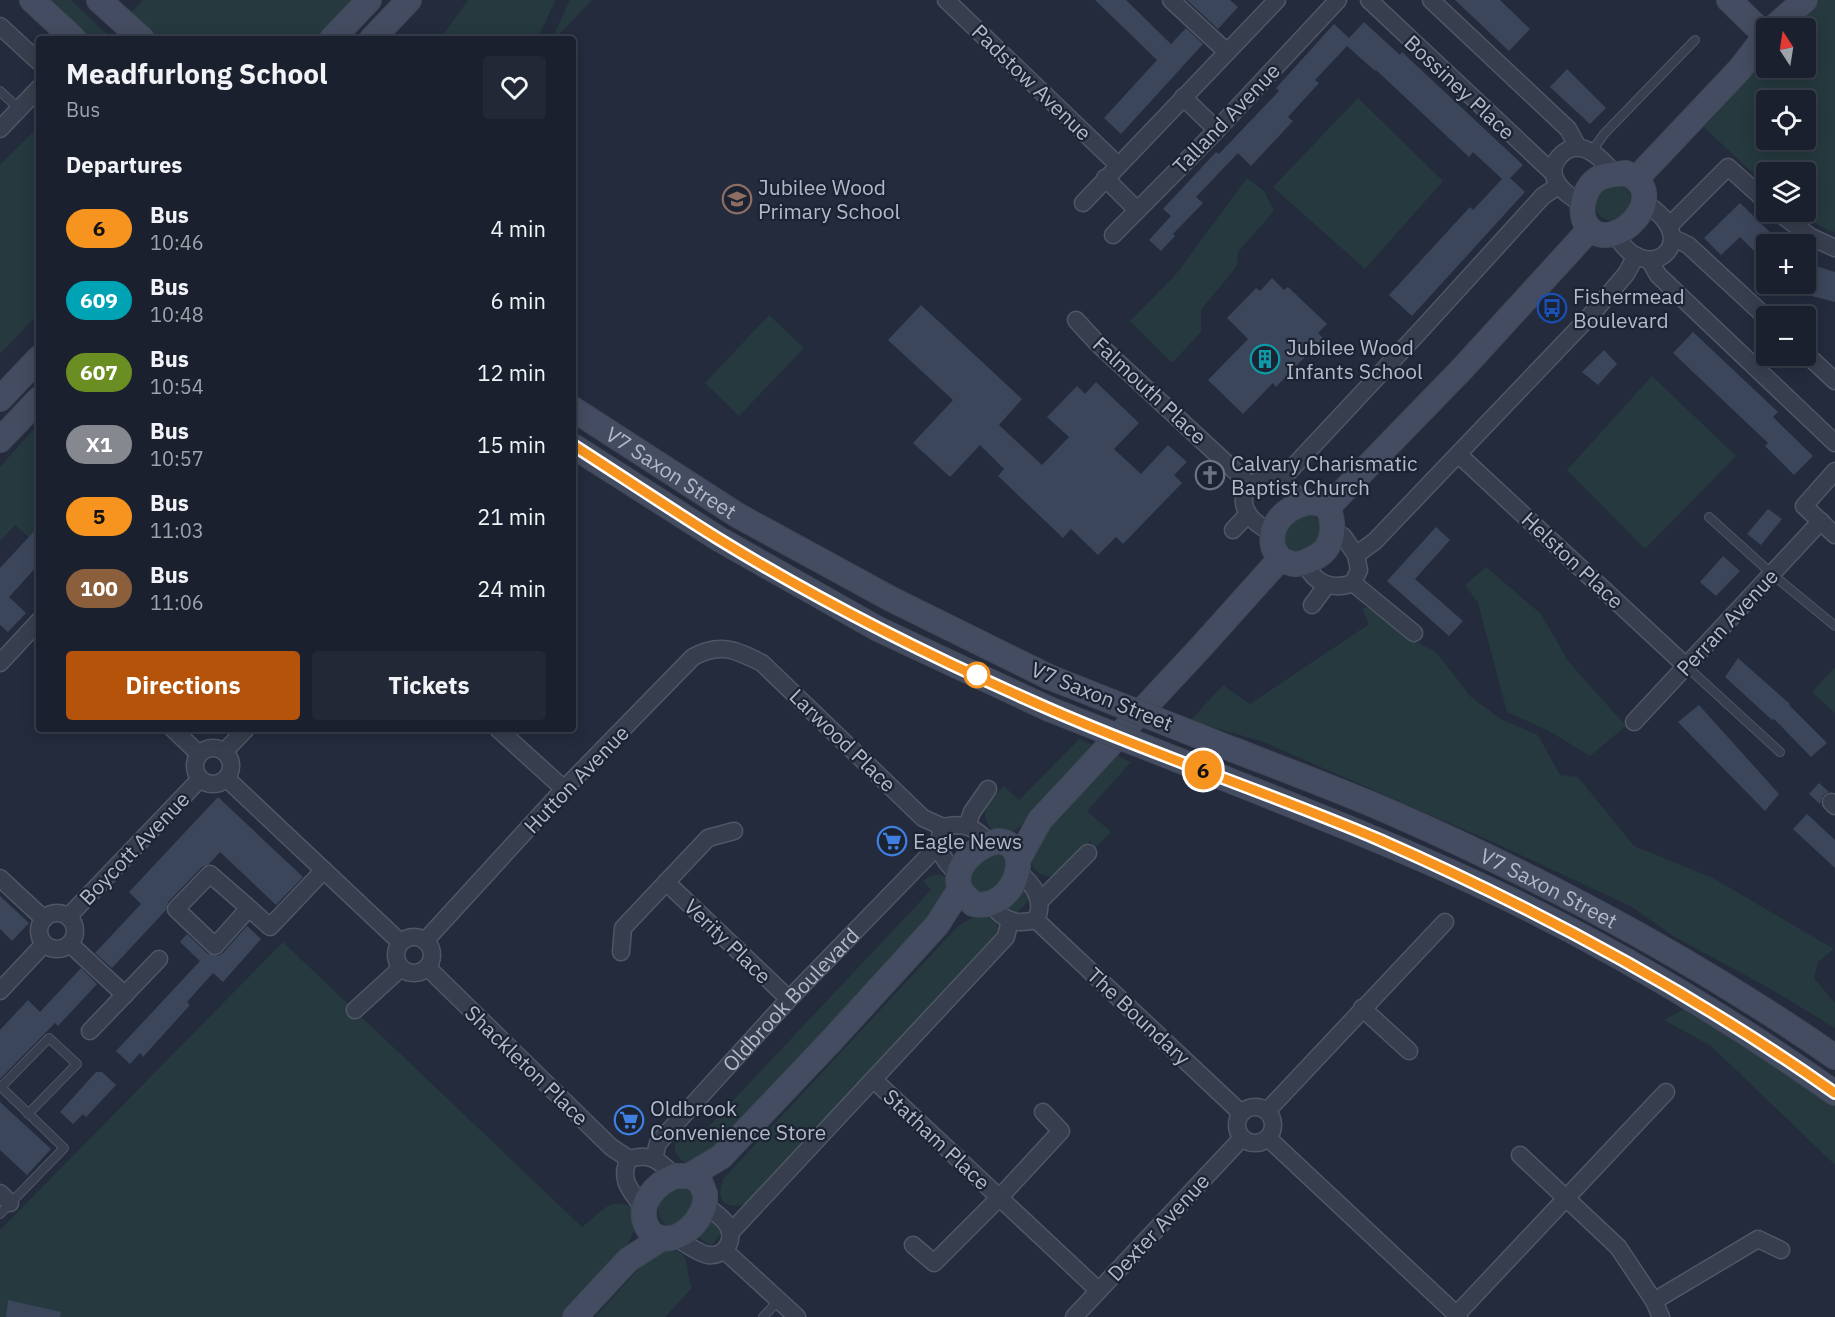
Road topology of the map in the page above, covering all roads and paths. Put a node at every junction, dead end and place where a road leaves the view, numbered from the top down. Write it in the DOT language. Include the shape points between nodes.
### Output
graph roads {
  1 [pos="32,0"];
  2 [pos="99,0"];
  3 [pos="369,0"];
  4 [pos="409,0"];
  5 [pos="946,0"];
  6 [pos="1171,0"];
  7 [pos="1276,0"];
  8 [pos="1338,0"];
  9 [pos="1369,0"];
  10 [pos="1431,0"];
  11 [pos="1729,0"];
  12 [pos="1805,0"];
  13 [pos="1785,18"];
  14 [pos="1756,22"];
  15 [pos="0,26"];
  16 [pos="71,36"];
  17 [pos="139,36"];
  18 [pos="335,36"];
  19 [pos="375,36"];
  20 [pos="1695,40"];
  21 [pos="1756,49"];
  22 [pos="1227,52"];
  23 [pos="36,60"];
  24 [pos="0,91"];
  25 [pos="36,91"];
  26 [pos="1183,97"];
  27 [pos="19,109"];
  28 [pos="0,129"];
  29 [pos="1217,130"];
  30 [pos="1585,149"];
  31 [pos="1118,165"];
  32 [pos="1626,176"];
  33 [pos="1106,178"];
  34 [pos="1555,179"];
  35 [pos="1756,192"];
  36 [pos="1644,202"];
  37 [pos="1083,203"];
  38 [pos="1583,204"];
  39 [pos="1137,210"];
  40 [pos="1791,222"];
  41 [pos="1590,229"];
  42 [pos="1671,232"];
  43 [pos="1615,233"];
  44 [pos="1113,235"];
  45 [pos="1835,248"];
  46 [pos="1643,258"];
  47 [pos="1756,308"];
  48 [pos="1076,320"];
  49 [pos="36,361"];
  50 [pos="1816,363"];
  51 [pos="1835,381"];
  52 [pos="0,399"];
  53 [pos="36,402"];
  54 [pos="576,411"];
  55 [pos="0,440"];
  56 [pos="1835,443"];
  57 [pos="576,448"];
  58 [pos="1459,455"];
  59 [pos="1835,471"];
  60 [pos="1280,481"];
  61 [pos="1250,485"];
  62 [pos="1302,503"];
  63 [pos="1328,507"];
  64 [pos="1248,514"];
  65 [pos="1709,517"];
  66 [pos="1821,521"];
  67 [pos="1233,530"];
  68 [pos="1274,533"];
  69 [pos="1333,533"];
  70 [pos="1835,535"];
  71 [pos="1356,555"];
  72 [pos="1280,559"];
  73 [pos="1305,562"];
  74 [pos="1772,574"];
  75 [pos="1353,583"];
  76 [pos="1327,585"];
  77 [pos="1312,605"];
  78 [pos="36,624"];
  79 [pos="1835,626"];
  80 [pos="1414,633"];
  81 [pos="742,653"];
  82 [pos="0,663"];
  83 [pos="1686,666"];
  84 [pos="1634,722"];
  85 [pos="176,732"];
  86 [pos="243,732"];
  87 [pos="501,732"];
  88 [pos="224,752"];
  89 [pos="1780,752"];
  90 [pos="199,754"];
  91 [pos="226,778"];
  92 [pos="200,779"];
  93 [pos="564,789"];
  94 [pos="988,789"];
  95 [pos="967,826"];
  96 [pos="943,827"];
  97 [pos="735,831"];
  98 [pos="939,849"];
  99 [pos="1088,853"];
  100 [pos="1008,854"];
  101 [pos="324,870"];
  102 [pos="0,878"];
  103 [pos="666,882"];
  104 [pos="971,893"];
  105 [pos="1040,901"];
  106 [pos="249,908"];
  107 [pos="68,917"];
  108 [pos="44,919"];
  109 [pos="1010,920"];
  110 [pos="1036,921"];
  111 [pos="1445,922"];
  112 [pos="425,940"];
  113 [pos="400,942"];
  114 [pos="44,944"];
  115 [pos="70,944"];
  116 [pos="621,952"];
  117 [pos="159,959"];
  118 [pos="427,967"];
  119 [pos="401,968"];
  120 [pos="0,991"];
  121 [pos="125,995"];
  122 [pos="789,999"];
  123 [pos="1362,1008"];
  124 [pos="355,1010"];
  125 [pos="90,1031"];
  126 [pos="1408,1051"];
  127 [pos="1835,1057"];
  128 [pos="874,1080"];
  129 [pos="1666,1092"];
  130 [pos="1835,1093"];
  131 [pos="1267,1111"];
  132 [pos="1042,1112"];
  133 [pos="1241,1113"];
  134 [pos="28,1114"];
  135 [pos="1268,1137"];
  136 [pos="1242,1138"];
  137 [pos="1520,1155"];
  138 [pos="721,1157"];
  139 [pos="654,1159"];
  140 [pos="629,1160"];
  141 [pos="682,1176"];
  142 [pos="1000,1197"];
  143 [pos="1566,1197"];
  144 [pos="704,1199"];
  145 [pos="3,1203"];
  146 [pos="644,1215"];
  147 [pos="730,1233"];
  148 [pos="668,1238"];
  149 [pos="913,1245"];
  150 [pos="1781,1250"];
  151 [pos="725,1251"];
  152 [pos="628,1260"];
  153 [pos="1098,1290"];
  154 [pos="779,1300"];
  155 [pos="1654,1301"];
  156 [pos="1458,1316"];
  157 [pos="575,1317"];
  158 [pos="763,1317"];
  159 [pos="797,1317"];
  160 [pos="1074,1317"];
  161 [pos="1661,1317"];
  1 -- 16 [label="street"];
  2 -- 17 [label="street"];
  3 -- 18 [label="street"];
  4 -- 19 [label="street"];
  5 -- 31 [label="street, Padstow Avenue"];
  6 -- 22 [label="street"];
  7 -- 22 [label="street"];
  8 -- 29 [label="street, Talland Avenue"];
  9 -- 34 [label="street, Bossiney Place"];
  10 -- 30 [label="street, Bossiney Place"];
  11 -- 14 [label="street"];
  12 -- 13 [label="street"];
  15 -- 23 [label="street"];
  20 -- 30 [label="lane"];
  21 -- 32 [label="street" via="1740,69"];
  22 -- 26 [label="street"];
  24 -- 27 [label="lane"];
  25 -- 27 [label="street"];
  26 -- 29 [label="street"];
  26 -- 31 [label="street"];
  27 -- 28 [label="street"];
  29 -- 39 [label="street, Talland Avenue"];
  30 -- 32 [label="street, Bossiney Place"];
  30 -- 34 [label="street" via="1567,149 1556,160"];
  31 -- 33 [label="street"];
  32 -- 36 [label="street" via="1643,190"];
  32 -- 38 [label="street" via="1598,178 1588,189"];
  33 -- 37 [label="street"];
  33 -- 39 [label="street"];
  34 -- 38 [label="street, Bossiney Place" via="1570,197"];
  34 -- 60 [label="street" via="1422,330"];
  35 -- 42 [label="street" via="1728,167"];
  36 -- 42 [label="street" via="1655,208"];
  36 -- 43 [label="street" via="1639,217 1629,228"];
  38 -- 41 [label="street" via="1584,220"];
  39 -- 44 [label="street, Talland Avenue"];
  40 -- 45 [label="street" via="1810,237"];
  41 -- 43 [label="street" via="1601,234"];
  41 -- 63 [label="street"];
  42 -- 46 [label="street" via="1670,248 1661,257"];
  42 -- 47 [label="street"];
  43 -- 46 [label="street" via="1621,245"];
  46 -- 56 [label="street"];
  46 -- 58 [label="street"];
  48 -- 61 [label="street, Falmouth Place"];
  49 -- 52 [label="street"];
  50 -- 51 [label="street"];
  53 -- 55 [label="street"];
  54 -- 127 [label="street, V7 Saxon Street, bridge" via="737,515 891,599 1049,676 1389,811 1517,870 1700,969"];
  57 -- 130 [label="street, V7 Saxon Street, bridge" via="719,539 878,629 1049,709 1377,839 1511,900 1684,995"];
  58 -- 71 [label="street" via="1375,541"];
  58 -- 83 [label="street, Helston Place"];
  59 -- 66 [label="street" via="1804,506"];
  60 -- 61 [label="street" via="1265,478"];
  60 -- 62 [label="street"];
  61 -- 64 [label="street" via="1244,498"];
  62 -- 63 [label="street"];
  62 -- 68 [label="street" via="1288,510"];
  63 -- 69 [label="street"];
  64 -- 67 [label="street"];
  64 -- 68 [label="street"];
  65 -- 74 [label="lane"];
  66 -- 70 [label="street"];
  66 -- 74 [label="street, Perran Avenue"];
  68 -- 72 [label="street" via="1273,547"];
  69 -- 71 [label="street" via="1343,536"];
  69 -- 73 [label="street" via="1317,557"];
  71 -- 75 [label="street" via="1359,570"];
  72 -- 73 [label="street" via="1294,564"];
  72 -- 100 [label="street"];
  73 -- 76 [label="street" via="1309,574"];
  74 -- 79 [label="lane"];
  74 -- 83 [label="street, Perran Avenue"];
  75 -- 76 [label="street" via="1342,587"];
  75 -- 80 [label="street"];
  76 -- 77 [label="street"];
  78 -- 82 [label="street"];
  81 -- 93 [label="street, Hutton Avenue" via="720,648 693,657"];
  81 -- 96 [label="street, Larwood Place" via="762,663 923,818"];
  83 -- 84 [label="street, Perran Avenue"];
  83 -- 89 [label="lane"];
  85 -- 90 [label="street"];
  86 -- 88 [label="street"];
  87 -- 93 [label="street"];
  88 -- 90 [label="street" via="211,748"];
  88 -- 91 [label="street" via="231,765"];
  90 -- 92 [label="street" via="194,766"];
  91 -- 92 [label="street" via="213,784"];
  91 -- 101 [label="street"];
  92 -- 107 [label="street, Boycott Avenue"];
  93 -- 112 [label="street, Hutton Avenue"];
  94 -- 95 [label="street"];
  95 -- 96 [label="street"];
  95 -- 100 [label="street"];
  96 -- 98 [label="street"];
  97 -- 103 [label="street, Verity Place" via="708,838"];
  98 -- 104 [label="street"];
  98 -- 122 [label="street, Oldbrook Boulevard"];
  99 -- 105 [label="street"];
  100 -- 104 [label="street" via="974,852 966,860"];
  100 -- 104 [label="street" via="1012,885 1003,898"];
  100 -- 105 [label="street"];
  101 -- 106 [label="street" via="270,927"];
  101 -- 113 [label="street"];
  102 -- 108 [label="street"];
  103 -- 116 [label="street, Verity Place" via="623,928"];
  103 -- 122 [label="street, Verity Place"];
  104 -- 109 [label="street"];
  104 -- 138 [label="street"];
  105 -- 110 [label="street"];
  107 -- 108 [label="street" via="56,913"];
  107 -- 115 [label="street" via="75,930"];
  108 -- 114 [label="street" via="39,930"];
  109 -- 110 [label="street" via="1021,924"];
  109 -- 128 [label="street" via="1006,937"];
  110 -- 133 [label="street, The Boundary"];
  111 -- 123 [label="street"];
  112 -- 113 [label="street" via="412,936"];
  112 -- 118 [label="street" via="432,953"];
  113 -- 119 [label="street" via="396,954"];
  114 -- 115 [label="street" via="55,950"];
  114 -- 120 [label="street"];
  115 -- 121 [label="street"];
  117 -- 121 [label="street"];
  118 -- 119 [label="street" via="414,973"];
  118 -- 140 [label="street, Shackleton Place" via="611,1147"];
  119 -- 124 [label="street"];
  121 -- 125 [label="street"];
  122 -- 139 [label="street, Oldbrook Boulevard" via="658,1143"];
  123 -- 126 [label="street"];
  123 -- 131 [label="street"];
  128 -- 142 [label="street, Statham Place"];
  128 -- 147 [label="street"];
  129 -- 143 [label="street"];
  131 -- 133 [label="street" via="1251,1107"];
  131 -- 135 [label="street" via="1273,1127"];
  132 -- 142 [label="street, Statham Place" via="1061,1131"];
  133 -- 136 [label="street" via="1237,1123"];
  134 -- 134 [label="lane" via="1,1088 49,1038 77,1064"];
  134 -- 145 [label="lane" via="64,1148"];
  135 -- 136 [label="street" via="1255,1143"];
  135 -- 156 [label="street"];
  136 -- 153 [label="street, Dexter Avenue"];
  137 -- 143 [label="street"];
  138 -- 141 [label="street"];
  138 -- 144 [label="street"];
  139 -- 140 [label="street" via="645,1156"];
  139 -- 141 [label="street"];
  140 -- 146 [label="street" via="623,1170 626,1183"];
  141 -- 144 [label="street" via="700,1181"];
  141 -- 146 [label="street" via="655,1187"];
  142 -- 149 [label="street, Statham Place" via="934,1263"];
  142 -- 153 [label="street, Statham Place"];
  143 -- 155 [label="street" via="1618,1247"];
  143 -- 156 [label="street"];
  144 -- 147 [label="street"];
  144 -- 148 [label="street" via="698,1219 688,1230"];
  146 -- 148 [label="street" via="650,1233"];
  146 -- 152 [label="street"];
  147 -- 151 [label="street"];
  148 -- 151 [label="street" via="705,1255"];
  148 -- 152 [label="street"];
  150 -- 155 [label="street" via="1758,1239"];
  151 -- 154 [label="street"];
  152 -- 157 [label="street"];
  153 -- 160 [label="street, Dexter Avenue"];
  154 -- 158 [label="lane"];
  154 -- 159 [label="street"];
  155 -- 161 [label="street"];
}
